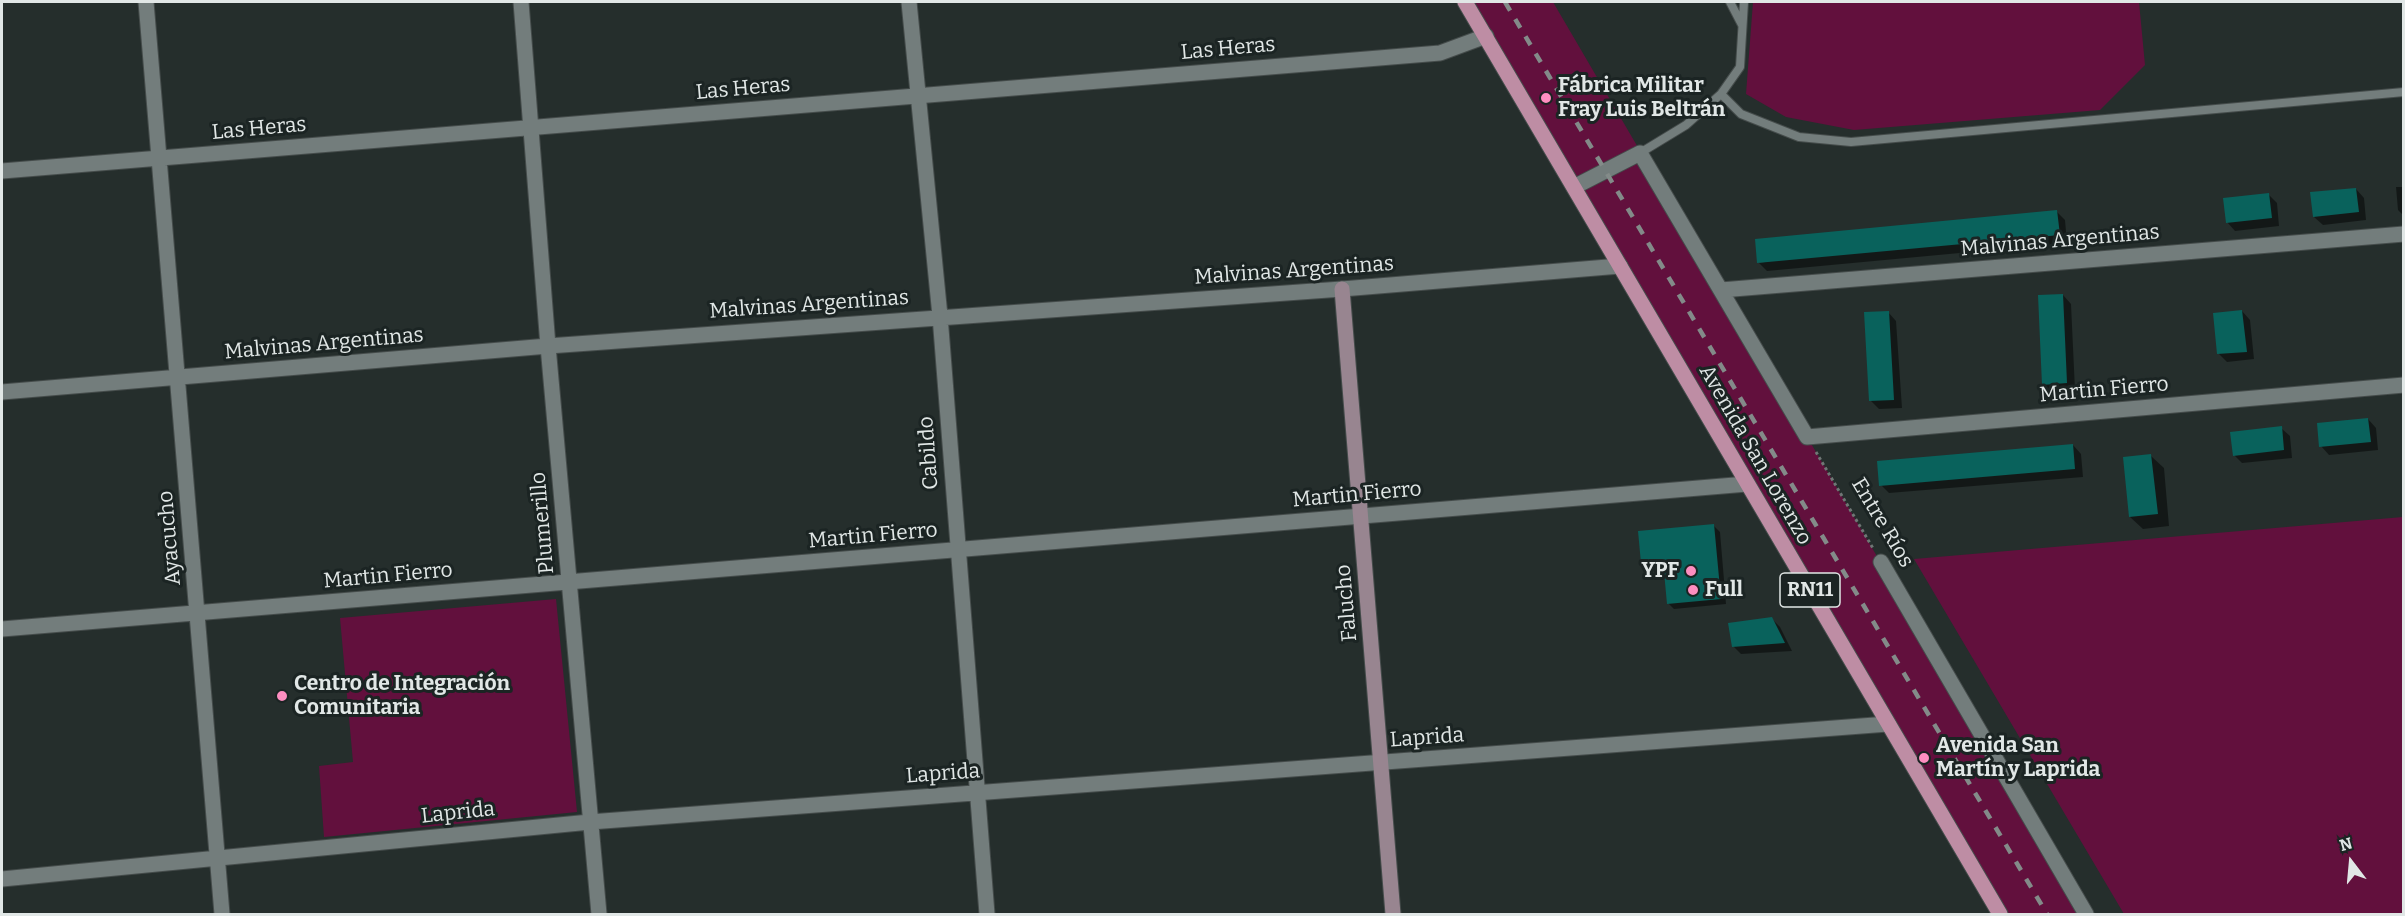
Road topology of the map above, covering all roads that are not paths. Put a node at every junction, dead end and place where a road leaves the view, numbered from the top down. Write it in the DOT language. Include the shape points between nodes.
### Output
graph roads {
  1 [pos="146,2"];
  2 [pos="520,2"];
  3 [pos="909,2"];
  4 [pos="1465,2"];
  5 [pos="1730,2"];
  6 [pos="1744,2"];
  7 [pos="1743,27"];
  8 [pos="1486,36"];
  9 [pos="2403,92"];
  10 [pos="1721,94"];
  11 [pos="917,96"];
  12 [pos="531,128"];
  13 [pos="1640,153"];
  14 [pos="160,158"];
  15 [pos="2,171"];
  16 [pos="1574,187"];
  17 [pos="2403,234"];
  18 [pos="1620,266"];
  19 [pos="1342,289"];
  20 [pos="1721,290"];
  21 [pos="940,316"];
  22 [pos="548,346"];
  23 [pos="178,377"];
  24 [pos="2403,385"];
  25 [pos="2,392"];
  26 [pos="1747,484"];
  27 [pos="1361,516"];
  28 [pos="957,550"];
  29 [pos="1881,562"];
  30 [pos="569,582"];
  31 [pos="198,613"];
  32 [pos="2,629"];
  33 [pos="1888,724"];
  34 [pos="1380,762"];
  35 [pos="977,792"];
  36 [pos="590,822"];
  37 [pos="218,858"];
  38 [pos="2,879"];
  39 [pos="222,915"];
  40 [pos="599,915"];
  41 [pos="987,915"];
  42 [pos="1393,915"];
  43 [pos="2000,915"];
  44 [pos="2086,915"];
  1 -- 14 [label="street, Ayacucho"];
  2 -- 12 [label="street, Plumerillo"];
  3 -- 11 [label="street, Cabildo"];
  4 -- 8 [label="main road, RN11"];
  5 -- 7 [label="lane"];
  6 -- 7 [label="lane"];
  7 -- 10 [label="lane" via="1740,67"];
  8 -- 11 [label="street, Las Heras" via="1440,53"];
  8 -- 16 [label="main road, RN11"];
  9 -- 10 [label="lane" via="1851,142 1799,137 1741,114"];
  10 -- 13 [label="lane" via="1686,125"];
  11 -- 12 [label="street, Las Heras"];
  11 -- 21 [label="street, Cabildo"];
  12 -- 14 [label="street, Las Heras"];
  12 -- 22 [label="street, Plumerillo"];
  13 -- 16 [label="street"];
  13 -- 20 [label="street"];
  14 -- 15 [label="street, Las Heras"];
  14 -- 23 [label="street, Ayacucho"];
  16 -- 18 [label="main road, RN11"];
  17 -- 20 [label="street, Malvinas Argentinas"];
  18 -- 19 [label="street, Malvinas Argentinas"];
  18 -- 26 [label="main road, Avenida San Lorenzo / RN11"];
  19 -- 21 [label="street, Malvinas Argentinas"];
  19 -- 27 [label="street, Falucho"];
  20 -- 24 [label="street, Martin Fierro" via="1807,437"];
  21 -- 22 [label="street, Malvinas Argentinas"];
  21 -- 28 [label="street, Cabildo"];
  22 -- 23 [label="street, Malvinas Argentinas"];
  22 -- 30 [label="street, Plumerillo"];
  23 -- 25 [label="street, Malvinas Argentinas"];
  23 -- 31 [label="street, Ayacucho"];
  26 -- 27 [label="street, Martin Fierro"];
  26 -- 33 [label="main road, Avenida San Lorenzo / RN11"];
  27 -- 28 [label="street, Martin Fierro"];
  27 -- 34 [label="street, Falucho"];
  28 -- 30 [label="street, Martin Fierro"];
  28 -- 35 [label="street, Cabildo"];
  29 -- 44 [label="street, Entre Ríos"];
  30 -- 31 [label="street, Martin Fierro"];
  30 -- 36 [label="street, Plumerillo"];
  31 -- 32 [label="street, Martin Fierro"];
  31 -- 37 [label="street, Ayacucho"];
  33 -- 34 [label="street, Laprida"];
  33 -- 43 [label="main road, Avenida San Lorenzo / RN11"];
  34 -- 35 [label="street, Laprida"];
  34 -- 42 [label="street, Falucho"];
  35 -- 36 [label="street, Laprida"];
  35 -- 41 [label="street, Cabildo"];
  36 -- 37 [label="street, Laprida"];
  36 -- 40 [label="street, Plumerillo"];
  37 -- 38 [label="street, Laprida"];
  37 -- 39 [label="street, Ayacucho"];
}
